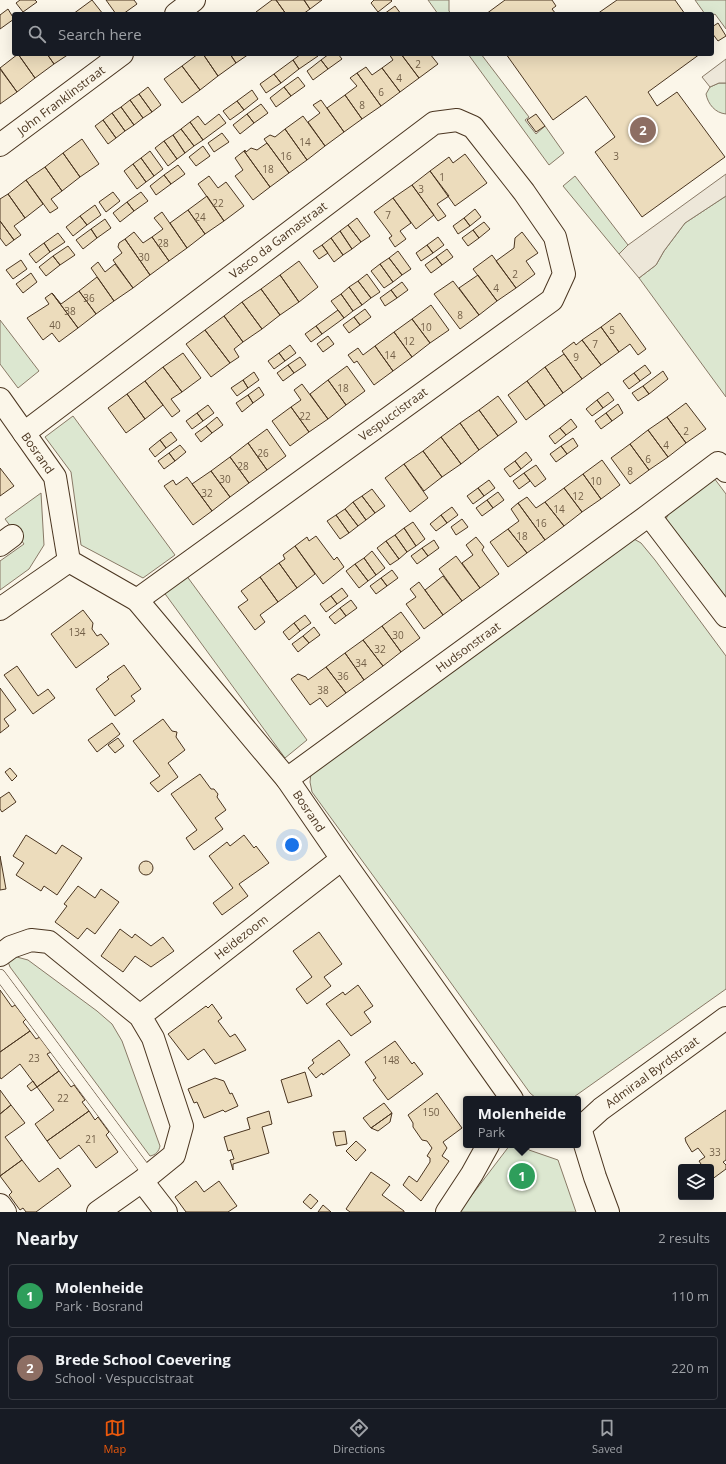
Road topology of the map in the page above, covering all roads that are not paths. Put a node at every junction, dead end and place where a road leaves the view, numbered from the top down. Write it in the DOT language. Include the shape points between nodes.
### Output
graph roads {
  1 [pos="194,0"];
  2 [pos="179,12"];
  3 [pos="119,56"];
  4 [pos="0,145"];
  5 [pos="524,192"];
  6 [pos="0,399"];
  7 [pos="24,433"];
  8 [pos="726,471"];
  9 [pos="649,515"];
  10 [pos="69,561"];
  11 [pos="137,600"];
  12 [pos="0,609"];
  13 [pos="726,616"];
  14 [pos="287,779"];
  15 [pos="342,859"];
  16 [pos="0,955"];
  17 [pos="0,975"];
  18 [pos="140,1016"];
  19 [pos="726,1018"];
  20 [pos="510,1096"];
  21 [pos="581,1127"];
  22 [pos="581,1135"];
  23 [pos="486,1148"];
  24 [pos="145,1178"];
  25 [pos="0,1205"];
  26 [pos="5,1212"];
  27 [pos="98,1212"];
  28 [pos="166,1212"];
  29 [pos="447,1212"];
  30 [pos="608,1212"];
  1 -- 2 [label="street"];
  3 -- 4 [label="street, John Franklinstraat"];
  5 -- 7 [label="street, Vasco da Gamastraat" via="473,127 457,120 434,123"];
  5 -- 11 [label="street, Vespuccistraat" via="555,237 564,274 552,300"];
  6 -- 7 [label="street, Bosrand"];
  7 -- 10 [label="street, Bosrand" via="55,477"];
  8 -- 9 [label="street, Hudsonstraat" via="718,463"];
  9 -- 13 [label="street"];
  9 -- 14 [label="street, Hudsonstraat"];
  10 -- 11 [label="street, Bosrand"];
  10 -- 12 [label="street"];
  11 -- 14 [label="street, Bosrand"];
  14 -- 15 [label="street, Bosrand"];
  15 -- 18 [label="street, Heidezoom"];
  15 -- 20 [label="street, Bosrand"];
  16 -- 18 [label="street" via="11,947 31,940 49,942"];
  17 -- 24 [label="lane"];
  18 -- 24 [label="street" via="152,1038 182,1126 174,1155"];
  19 -- 21 [label="street, Admiraal Byrdstraat" via="601,1109"];
  22 -- 30 [label="street"];
  23 -- 29 [label="street"];
  24 -- 27 [label="street"];
  24 -- 28 [label="street"];
  25 -- 26 [label="street"];
}
